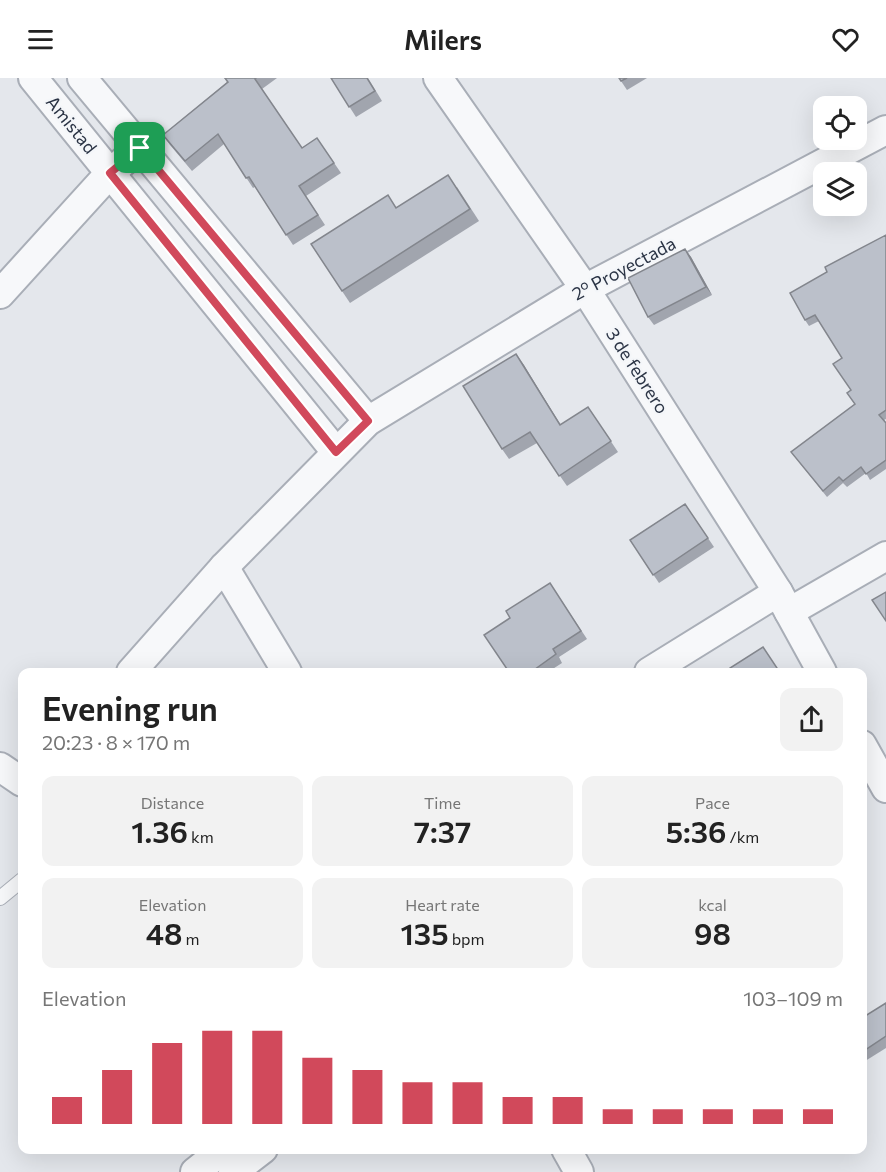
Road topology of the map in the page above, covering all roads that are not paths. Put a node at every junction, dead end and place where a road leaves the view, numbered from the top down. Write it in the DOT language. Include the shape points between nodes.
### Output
graph roads {
  1 [pos="33,78"];
  2 [pos="82,78"];
  3 [pos="438,78"];
  4 [pos="886,130"];
  5 [pos="140,148"];
  6 [pos="110,173"];
  7 [pos="585,289"];
  8 [pos="0,294"];
  9 [pos="368,421"];
  10 [pos="336,452"];
  11 [pos="886,556"];
  12 [pos="224,567"];
  13 [pos="784,602"];
  14 [pos="135,668"];
  15 [pos="285,668"];
  16 [pos="657,668"];
  17 [pos="820,668"];
  18 [pos="867,754"];
  19 [pos="0,766"];
  20 [pos="18,779"];
  21 [pos="886,788"];
  22 [pos="18,883"];
  23 [pos="0,898"];
  24 [pos="218,1154"];
  25 [pos="256,1154"];
  26 [pos="569,1154"];
  27 [pos="195,1172"];
  28 [pos="233,1172"];
  29 [pos="579,1172"];
  1 -- 6 [label="street, Amistad"];
  2 -- 5 [label="street"];
  3 -- 7 [label="street, 3 de febrero"];
  4 -- 7 [label="street, 2º Proyectada"];
  5 -- 6 [label="street"];
  5 -- 9 [label="street"];
  6 -- 8 [label="street"];
  6 -- 10 [label="street, Amistad"];
  7 -- 9 [label="street, 2º Proyectada"];
  7 -- 13 [label="street, 3 de febrero"];
  9 -- 10 [label="street, 2º Proyectada"];
  10 -- 12 [label="street, 2º Proyectada"];
  11 -- 13 [label="street"];
  12 -- 14 [label="street, 2º Proyectada"];
  12 -- 15 [label="street"];
  13 -- 16 [label="street"];
  13 -- 17 [label="street, 3 de febrero"];
  18 -- 21 [label="street"];
  19 -- 20 [label="street"];
  22 -- 23 [label="lane"];
  24 -- 27 [label="street"];
  25 -- 28 [label="street"];
  26 -- 29 [label="street"];
}
